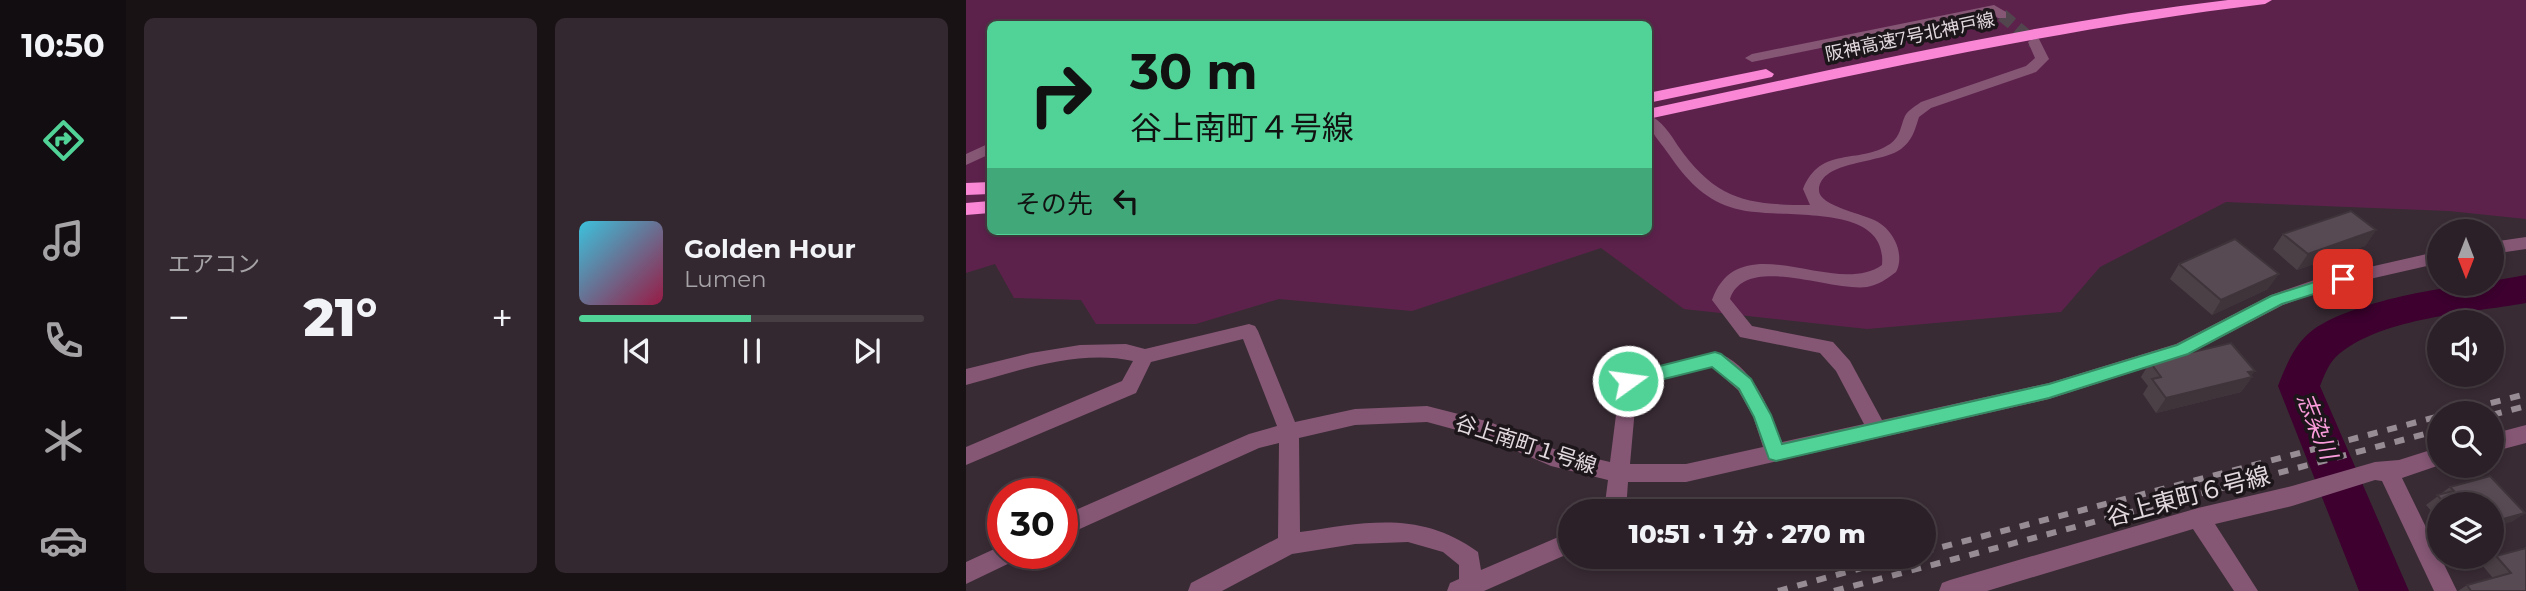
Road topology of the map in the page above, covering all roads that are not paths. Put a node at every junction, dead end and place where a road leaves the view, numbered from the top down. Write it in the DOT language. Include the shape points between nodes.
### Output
graph roads {
  1 [pos="2160,0"];
  2 [pos="2265,0"];
  3 [pos="2002,15"];
  4 [pos="2034,42"];
  5 [pos="1752,58"];
  6 [pos="1808,73"];
  7 [pos="1652,97"];
  8 [pos="1652,115"];
  9 [pos="1652,121"];
  10 [pos="987,150"];
  11 [pos="966,160"];
  12 [pos="987,188"];
  13 [pos="966,189"];
  14 [pos="987,207"];
  15 [pos="966,209"];
  16 [pos="1826,210"];
  17 [pos="2526,243"];
  18 [pos="2504,246"];
  19 [pos="2427,260"];
  20 [pos="1144,356"];
  21 [pos="966,377"];
  22 [pos="1877,428"];
  23 [pos="1289,431"];
  24 [pos="2526,434"];
  25 [pos="2504,440"];
  26 [pos="1776,453"];
  27 [pos="966,456"];
  28 [pos="2427,459"];
  29 [pos="1618,473"];
  30 [pos="2389,474"];
  31 [pos="1616,499"];
  32 [pos="2198,518"];
  33 [pos="1078,520"];
  34 [pos="1289,544"];
  35 [pos="1558,547"];
  36 [pos="987,563"];
  37 [pos="966,573"];
  38 [pos="1464,588"];
  39 [pos="1199,591"];
  40 [pos="1950,591"];
  41 [pos="2248,591"];
  42 [pos="2446,591"];
  1 -- 6 [label="highway, 阪神高速7号北神戸線" via="2026,19"];
  2 -- 6 [label="highway, 阪神高速7号北神戸線" via="2100,20"];
  3 -- 5 [label="street" via="1994,9"];
  4 -- 16 [label="street" via="2042,59 2031,69 1926,105 1912,115 1910,132 1898,146 1819,171 1811,193 1815,204"];
  6 -- 7 [label="highway, 阪神高速7号北神戸線"];
  6 -- 8 [label="highway, 阪神高速7号北神戸線"];
  9 -- 16 [label="street" via="1692,175 1720,199 1759,210"];
  10 -- 11 [label="street"];
  12 -- 13 [label="highway"];
  14 -- 15 [label="highway"];
  16 -- 22 [label="street" via="1846,213 1881,230 1891,248 1890,268 1868,281 1762,270 1727,284 1721,300 1746,332 1826,347 1843,366"];
  17 -- 18 [label="street"];
  19 -- 22 [label="street, 谷上南町１号線" via="2323,284 2277,300 2182,349 2049,391"];
  20 -- 21 [label="street" via="1128,350 1046,356"];
  20 -- 23 [label="street" via="1249,331"];
  20 -- 27 [label="street" via="1129,387"];
  22 -- 26 [label="street, 谷上南町１号線"];
  23 -- 29 [label="street, 谷上南町１号線" via="1355,417 1427,414 1490,430 1551,457"];
  23 -- 33 [label="street, 谷上南町１号線" via="1256,440"];
  23 -- 34 [label="street"];
  24 -- 25 [label="street"];
  26 -- 29 [label="street, 谷上南町１号線" via="1686,473"];
  26 -- 29 [label="street" via="1745,384 1715,359 1628,381"];
  28 -- 30 [label="street, 谷上東町６号線"];
  29 -- 31 [label="street"];
  30 -- 32 [label="street, 谷上東町６号線" via="2375,471"];
  30 -- 42 [label="street"];
  32 -- 40 [label="street, 谷上東町６号線"];
  32 -- 41 [label="street"];
  34 -- 38 [label="street" via="1408,532 1449,544 1470,560"];
  34 -- 39 [label="street"];
  35 -- 38 [label="street"];
  36 -- 37 [label="street"];
}
